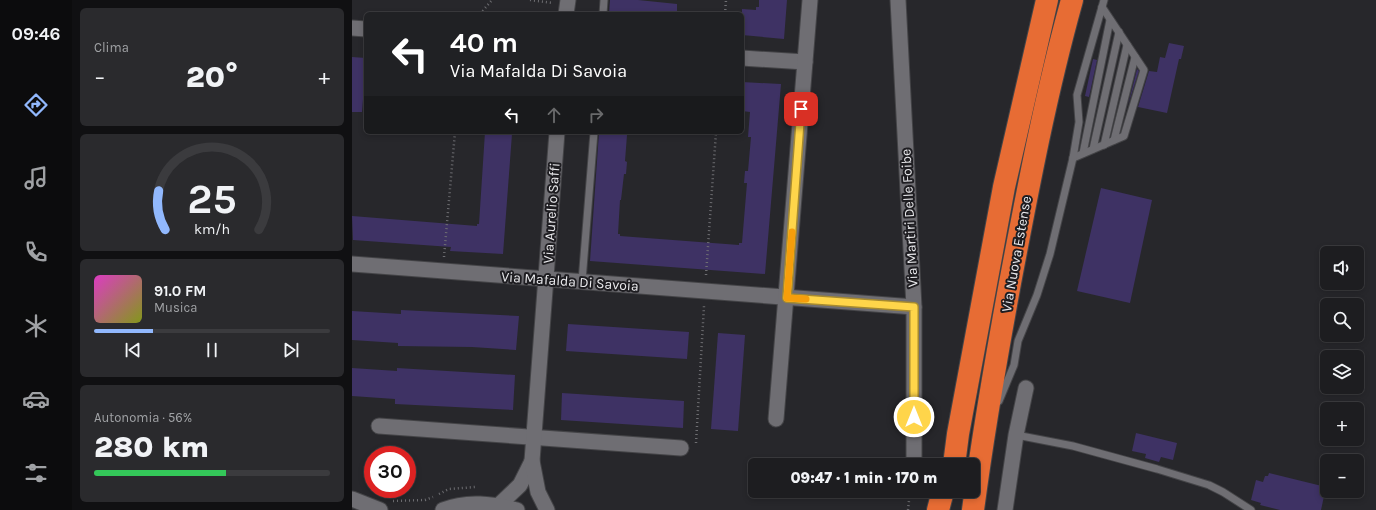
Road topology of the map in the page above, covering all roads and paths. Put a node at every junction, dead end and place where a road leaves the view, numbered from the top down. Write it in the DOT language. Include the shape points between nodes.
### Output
graph roads {
  1 [pos="492,0"];
  2 [pos="530,0"];
  3 [pos="604,0"];
  4 [pos="726,0"];
  5 [pos="810,0"];
  6 [pos="898,0"];
  7 [pos="1047,0"];
  8 [pos="561,1"];
  9 [pos="1072,2"];
  10 [pos="1102,3"];
  11 [pos="482,12"];
  12 [pos="565,12"];
  13 [pos="603,12"];
  14 [pos="725,12"];
  15 [pos="1110,20"];
  16 [pos="352,28"];
  17 [pos="364,28"];
  18 [pos="1119,32"];
  19 [pos="1127,45"];
  20 [pos="1135,57"];
  21 [pos="744,58"];
  22 [pos="805,62"];
  23 [pos="455,134"];
  24 [pos="557,134"];
  25 [pos="594,134"];
  26 [pos="1114,140"];
  27 [pos="1104,145"];
  28 [pos="1093,149"];
  29 [pos="1083,153"];
  30 [pos="1073,158"];
  31 [pos="352,264"];
  32 [pos="443,271"];
  33 [pos="546,278"];
  34 [pos="582,282"];
  35 [pos="787,298"];
  36 [pos="914,307"];
  37 [pos="1026,388"];
  38 [pos="776,419"];
  39 [pos="379,426"];
  40 [pos="958,434"];
  41 [pos="1016,435"];
  42 [pos="534,437"];
  43 [pos="680,448"];
  44 [pos="914,458"];
  45 [pos="952,458"];
  46 [pos="955,458"];
  47 [pos="532,461"];
  48 [pos="980,463"];
  49 [pos="980,469"];
  50 [pos="478,487"];
  51 [pos="909,498"];
  52 [pos="941,498"];
  53 [pos="950,498"];
  54 [pos="975,498"];
  55 [pos="352,499"];
  56 [pos="498,506"];
  57 [pos="380,510"];
  58 [pos="443,510"];
  59 [pos="517,510"];
  60 [pos="547,510"];
  61 [pos="908,510"];
  62 [pos="938,510"];
  63 [pos="949,510"];
  64 [pos="973,510"];
  65 [pos="1005,510"];
  66 [pos="1251,510"];
  1 -- 11 [label="path"];
  2 -- 8 [label="path"];
  3 -- 13 [label="lane"];
  4 -- 14 [label="path"];
  5 -- 22 [label="street"];
  6 -- 36 [label="street, Via Martiri Delle Foibe"];
  7 -- 40 [label="highway, Via Nuova Estense" via="1004,187"];
  8 -- 12 [label="street"];
  9 -- 48 [label="highway, Via Nuova Estense" via="1027,189"];
  10 -- 15 [label="lane"];
  10 -- 30 [label="lane" via="1077,95 1079,122"];
  15 -- 18 [label="lane"];
  15 -- 29 [label="lane"];
  16 -- 17 [label="street"];
  18 -- 19 [label="lane"];
  18 -- 28 [label="lane"];
  19 -- 20 [label="lane"];
  19 -- 27 [label="lane"];
  20 -- 26 [label="lane"];
  20 -- 26 [label="lane" via="1144,70 1124,136"];
  21 -- 22 [label="street"];
  22 -- 35 [label="street"];
  23 -- 32 [label="path"];
  24 -- 33 [label="street, Via Aurelio Saffi"];
  25 -- 34 [label="lane"];
  26 -- 27 [label="lane"];
  27 -- 28 [label="lane"];
  28 -- 29 [label="lane"];
  29 -- 30 [label="lane"];
  30 -- 49 [label="lane" via="1038,295 1018,341 1014,365 998,403"];
  31 -- 32 [label="street, Via Mafalda Di Savoia"];
  32 -- 33 [label="street, Via Mafalda Di Savoia"];
  33 -- 34 [label="street, Via Mafalda Di Savoia"];
  33 -- 42 [label="street, Via Aurelio Saffi"];
  34 -- 35 [label="street, Via Mafalda Di Savoia"];
  35 -- 36 [label="street, Via Mafalda Di Savoia"];
  35 -- 38 [label="street"];
  36 -- 44 [label="street, Via Martiri Delle Foibe"];
  37 -- 41 [label="street"];
  39 -- 42 [label="street"];
  40 -- 45 [label="highway"];
  40 -- 46 [label="highway, Via Nuova Estense"];
  41 -- 65 [label="street"];
  41 -- 66 [label="lane" via="1073,446 1170,473 1216,488"];
  42 -- 43 [label="street"];
  42 -- 47 [label="street, Via Aurelio Saffi"];
  47 -- 56 [label="street, Via Aurelio Saffi" via="520,485"];
  47 -- 60 [label="street, Via Aurelio Saffi" via="538,492"];
  50 -- 57 [label="path" via="449,489 425,500 380,500"];
  51 -- 61 [label="path"];
  52 -- 62 [label="highway"];
  53 -- 63 [label="highway"];
  54 -- 64 [label="highway, Via Nuova Estense"];
  55 -- 57 [label="street"];
  56 -- 58 [label="street" via="473,503"];
  56 -- 59 [label="street"];
}
